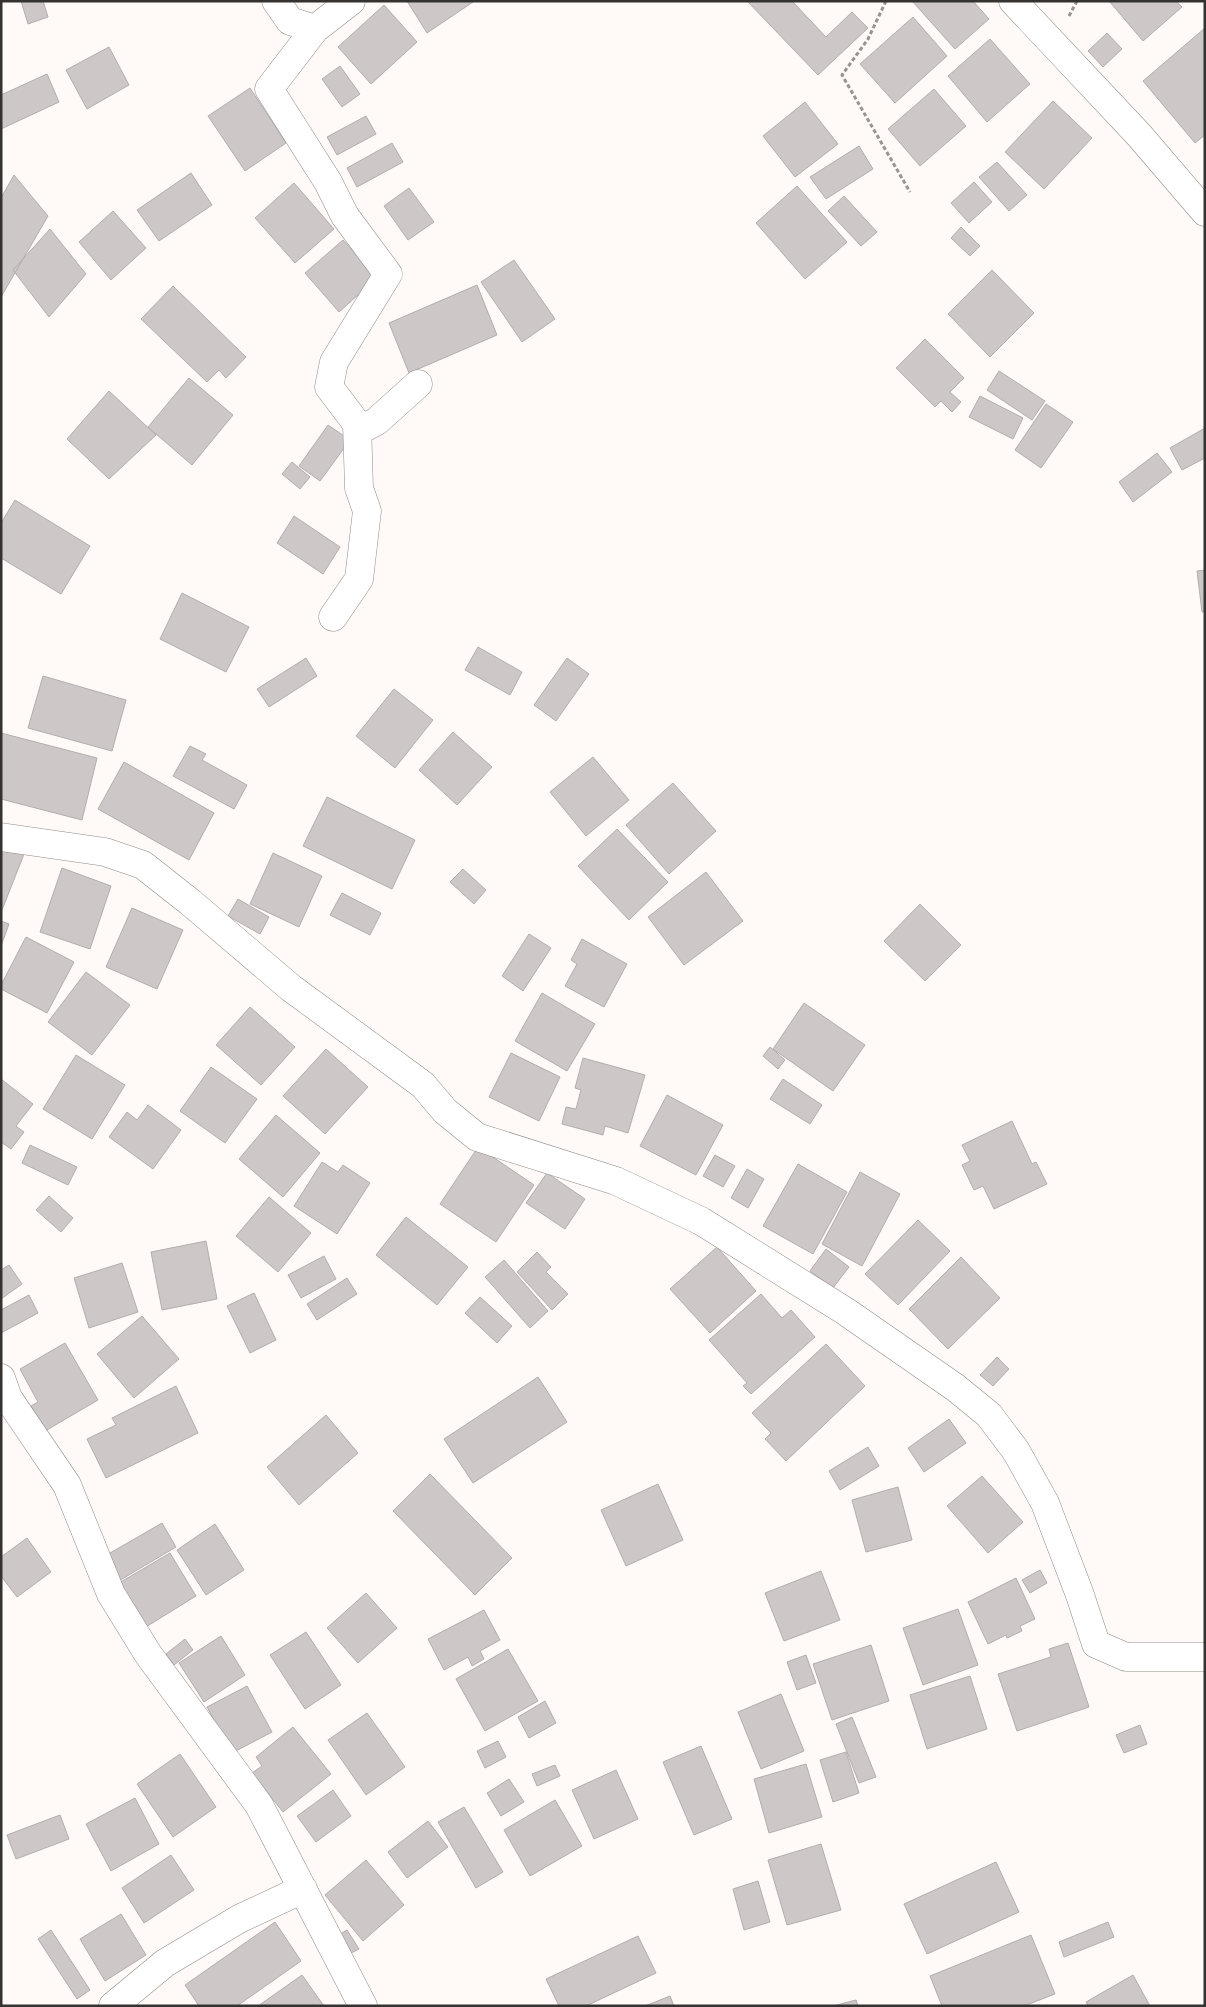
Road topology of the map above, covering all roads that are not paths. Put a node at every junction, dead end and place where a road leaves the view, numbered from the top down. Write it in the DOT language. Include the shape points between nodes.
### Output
graph roads {
  1 [pos="276,1"];
  2 [pos="351,1"];
  3 [pos="1013,1"];
  4 [pos="314,29"];
  5 [pos="1205,212"];
  6 [pos="418,384"];
  7 [pos="357,424"];
  8 [pos="333,617"];
  9 [pos="1,837"];
  10 [pos="1,1378"];
  11 [pos="1205,1657"];
  12 [pos="303,1889"];
  13 [pos="113,2006"];
  14 [pos="363,2006"];
  1 -- 4 [label="street" via="290,21"];
  2 -- 4 [label="street"];
  3 -- 5 [label="street" via="1139,135"];
  4 -- 7 [label="street" via="269,89 328,182 345,216 388,274 334,362 329,388"];
  6 -- 7 [label="street" via="377,421 364,428"];
  7 -- 8 [label="street" via="359,488 368,511 360,579"];
  9 -- 11 [label="street" via="106,852 143,865 291,988 423,1085 445,1111 477,1137 616,1181 702,1221 845,1311 956,1388 989,1415 1016,1450 1045,1503 1096,1644 1126,1657"];
  10 -- 12 [label="street" via="8,1398 67,1485 110,1594 148,1654 259,1805"];
  12 -- 13 [label="street" via="239,1919 165,1963"];
  12 -- 14 [label="street"];
}
